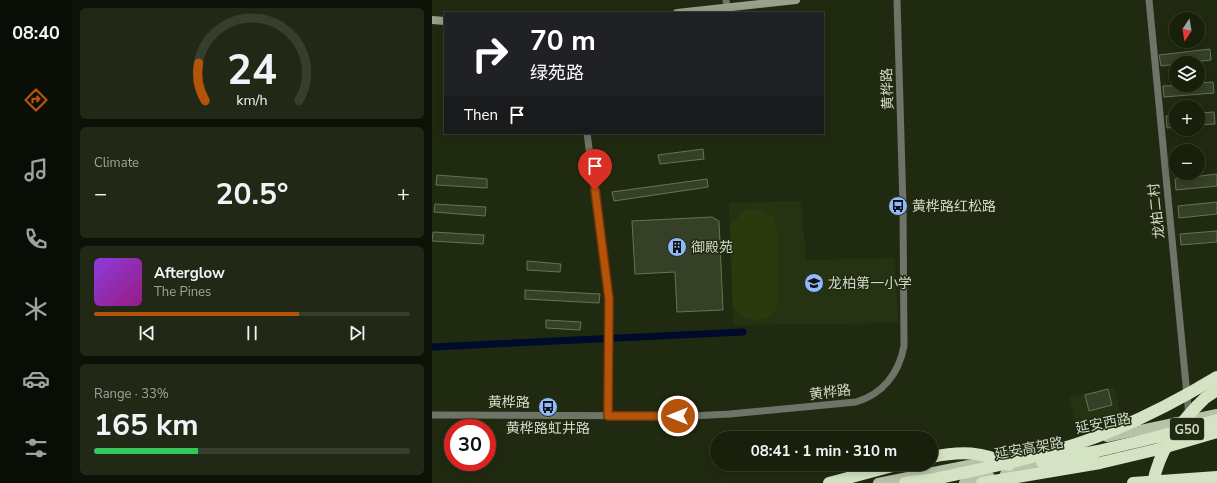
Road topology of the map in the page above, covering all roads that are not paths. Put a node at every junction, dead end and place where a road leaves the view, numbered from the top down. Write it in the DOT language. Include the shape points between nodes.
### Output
graph roads {
  1 [pos="796,0"];
  2 [pos="898,0"];
  3 [pos="1149,0"];
  4 [pos="726,3"];
  5 [pos="682,12"];
  6 [pos="432,20"];
  7 [pos="444,21"];
  8 [pos="587,134"];
  9 [pos="1217,377"];
  10 [pos="1217,390"];
  11 [pos="1217,394"];
  12 [pos="1197,406"];
  13 [pos="1217,414"];
  14 [pos="432,415"];
  15 [pos="608,416"];
  16 [pos="1189,420"];
  17 [pos="1217,420"];
  18 [pos="1217,426"];
  19 [pos="1217,432"];
  20 [pos="1158,443"];
  21 [pos="938,456"];
  22 [pos="874,471"];
  23 [pos="1217,477"];
  24 [pos="935,479"];
  25 [pos="829,483"];
  26 [pos="878,483"];
  27 [pos="905,483"];
  28 [pos="964,483"];
  29 [pos="982,483"];
  30 [pos="1037,483"];
  31 [pos="1133,483"];
  32 [pos="1153,483"];
  1 -- 4 [label="street" via="776,3"];
  2 -- 15 [label="street, 黄桦路" via="904,332 902,356 893,376 867,399 834,406 699,416"];
  3 -- 16 [label="street, 龙柏二村"];
  4 -- 5 [label="street"];
  6 -- 7 [label="street"];
  8 -- 15 [label="street" via="608,285"];
  9 -- 24 [label="highway, bridge" via="1152,413 1080,443 1045,454"];
  10 -- 12 [label="highway"];
  11 -- 12 [label="highway"];
  12 -- 32 [label="highway, bridge" via="1168,443"];
  13 -- 16 [label="main road, 延安西路"];
  14 -- 15 [label="street, 黄桦路"];
  16 -- 26 [label="main road, 延安西路"];
  17 -- 20 [label="highway, G50, bridge"];
  18 -- 28 [label="main road, 延安西路"];
  19 -- 20 [label="highway, G50, bridge"];
  20 -- 24 [label="highway, 延安高架路, bridge"];
  20 -- 29 [label="highway, 延安高架路, bridge" via="1100,463"];
  21 -- 30 [label="highway, bridge" via="962,452 997,458"];
  22 -- 25 [label="highway"];
  23 -- 31 [label="highway"];
  24 -- 27 [label="highway, 延安高架路"];
}
